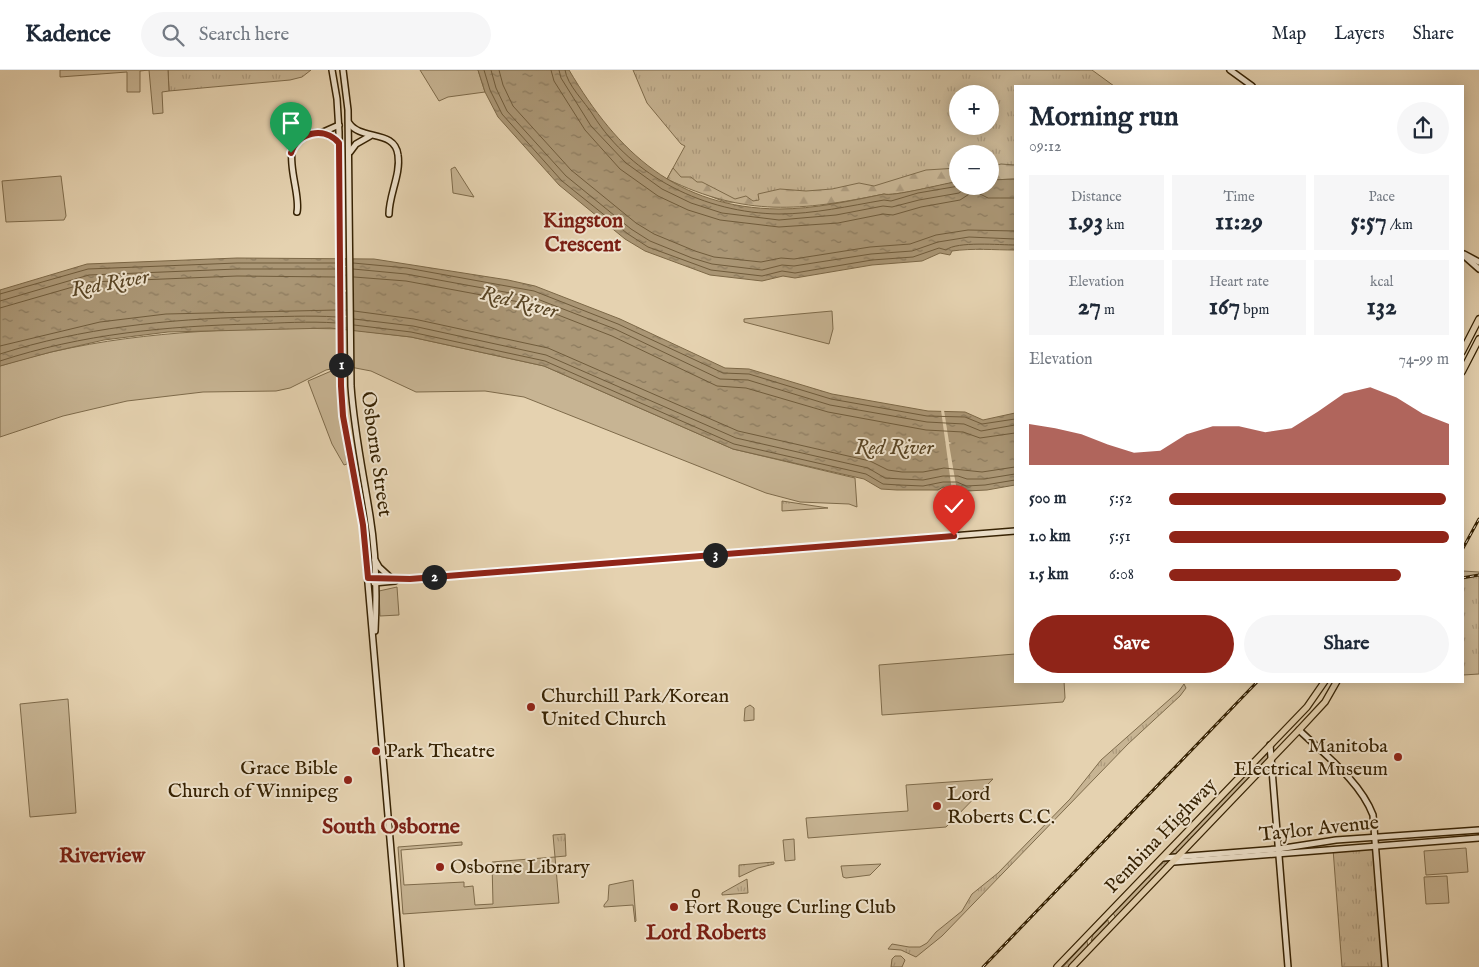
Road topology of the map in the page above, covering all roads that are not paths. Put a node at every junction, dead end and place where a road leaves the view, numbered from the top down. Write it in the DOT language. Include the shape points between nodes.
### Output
graph roads {
  1 [pos="332,70"];
  2 [pos="343,70"];
  3 [pos="1230,70"];
  4 [pos="1251,85"];
  5 [pos="349,123"];
  6 [pos="339,125"];
  7 [pos="321,134"];
  8 [pos="370,136"];
  9 [pos="339,143"];
  10 [pos="349,158"];
  11 [pos="297,212"];
  12 [pos="389,214"];
  13 [pos="1464,254"];
  14 [pos="1477,263"];
  15 [pos="1479,269"];
  16 [pos="1479,319"];
  17 [pos="1479,339"];
  18 [pos="1464,348"];
  19 [pos="1464,368"];
  20 [pos="1014,532"];
  21 [pos="373,556"];
  22 [pos="391,579"];
  23 [pos="410,579"];
  24 [pos="375,580"];
  25 [pos="368,581"];
  26 [pos="375,644"];
  27 [pos="1324,683"];
  28 [pos="1336,683"];
  29 [pos="1300,730"];
  30 [pos="1270,745"];
  31 [pos="1271,760"];
  32 [pos="1479,830"];
  33 [pos="1375,838"];
  34 [pos="1479,838"];
  35 [pos="1375,846"];
  36 [pos="1278,851"];
  37 [pos="1181,855"];
  38 [pos="1162,858"];
  39 [pos="1174,862"];
  40 [pos="401,967"];
  41 [pos="1057,967"];
  42 [pos="1072,967"];
  43 [pos="1288,967"];
  44 [pos="1385,967"];
  1 -- 6 [label="main road, Osborne Street"];
  2 -- 5 [label="main road, Osborne Street"];
  3 -- 4 [label="main road"];
  5 -- 8 [label="main road" via="356,131"];
  5 -- 10 [label="main road, Osborne Street"];
  6 -- 7 [label="main road"];
  6 -- 9 [label="main road, Osborne Street"];
  7 -- 9 [label="main road"];
  7 -- 11 [label="main road" via="300,138 291,153"];
  8 -- 10 [label="main road" via="354,146"];
  8 -- 12 [label="main road" via="386,138 398,152"];
  9 -- 25 [label="main road, Osborne Street" via="341,386 343,416 363,525"];
  10 -- 21 [label="main road, Osborne Street" via="351,386"];
  13 -- 14 [label="main road"];
  14 -- 15 [label="main road"];
  16 -- 18 [label="main road"];
  17 -- 19 [label="main road"];
  20 -- 23 [label="main road"];
  21 -- 22 [label="main road"];
  21 -- 24 [label="main road, Osborne Street"];
  22 -- 23 [label="main road"];
  22 -- 24 [label="main road"];
  23 -- 24 [label="main road"];
  24 -- 25 [label="main road"];
  24 -- 26 [label="main road, Osborne Street"];
  25 -- 26 [label="main road, Osborne Street"];
  26 -- 40 [label="main road, Osborne Street"];
  27 -- 30 [label="main road, Pembina Highway" via="1307,707"];
  28 -- 29 [label="main road, Pembina Highway" via="1325,702"];
  29 -- 31 [label="main road, Pembina Highway"];
  29 -- 33 [label="main road" via="1368,800"];
  30 -- 31 [label="main road"];
  30 -- 38 [label="main road, Pembina Highway"];
  31 -- 36 [label="main road"];
  31 -- 37 [label="main road, Pembina Highway"];
  32 -- 33 [label="main road, Taylor Avenue"];
  33 -- 35 [label="main road"];
  33 -- 36 [label="main road, Taylor Avenue" via="1336,840"];
  34 -- 35 [label="main road, Taylor Avenue"];
  35 -- 36 [label="main road, Taylor Avenue"];
  35 -- 44 [label="main road"];
  36 -- 37 [label="main road, Taylor Avenue"];
  36 -- 39 [label="main road, Taylor Avenue"];
  36 -- 43 [label="main road"];
  37 -- 38 [label="main road, Taylor Avenue"];
  37 -- 39 [label="main road, Pembina Highway"];
  38 -- 41 [label="main road, Pembina Highway"];
  39 -- 42 [label="main road, Pembina Highway"];
}
